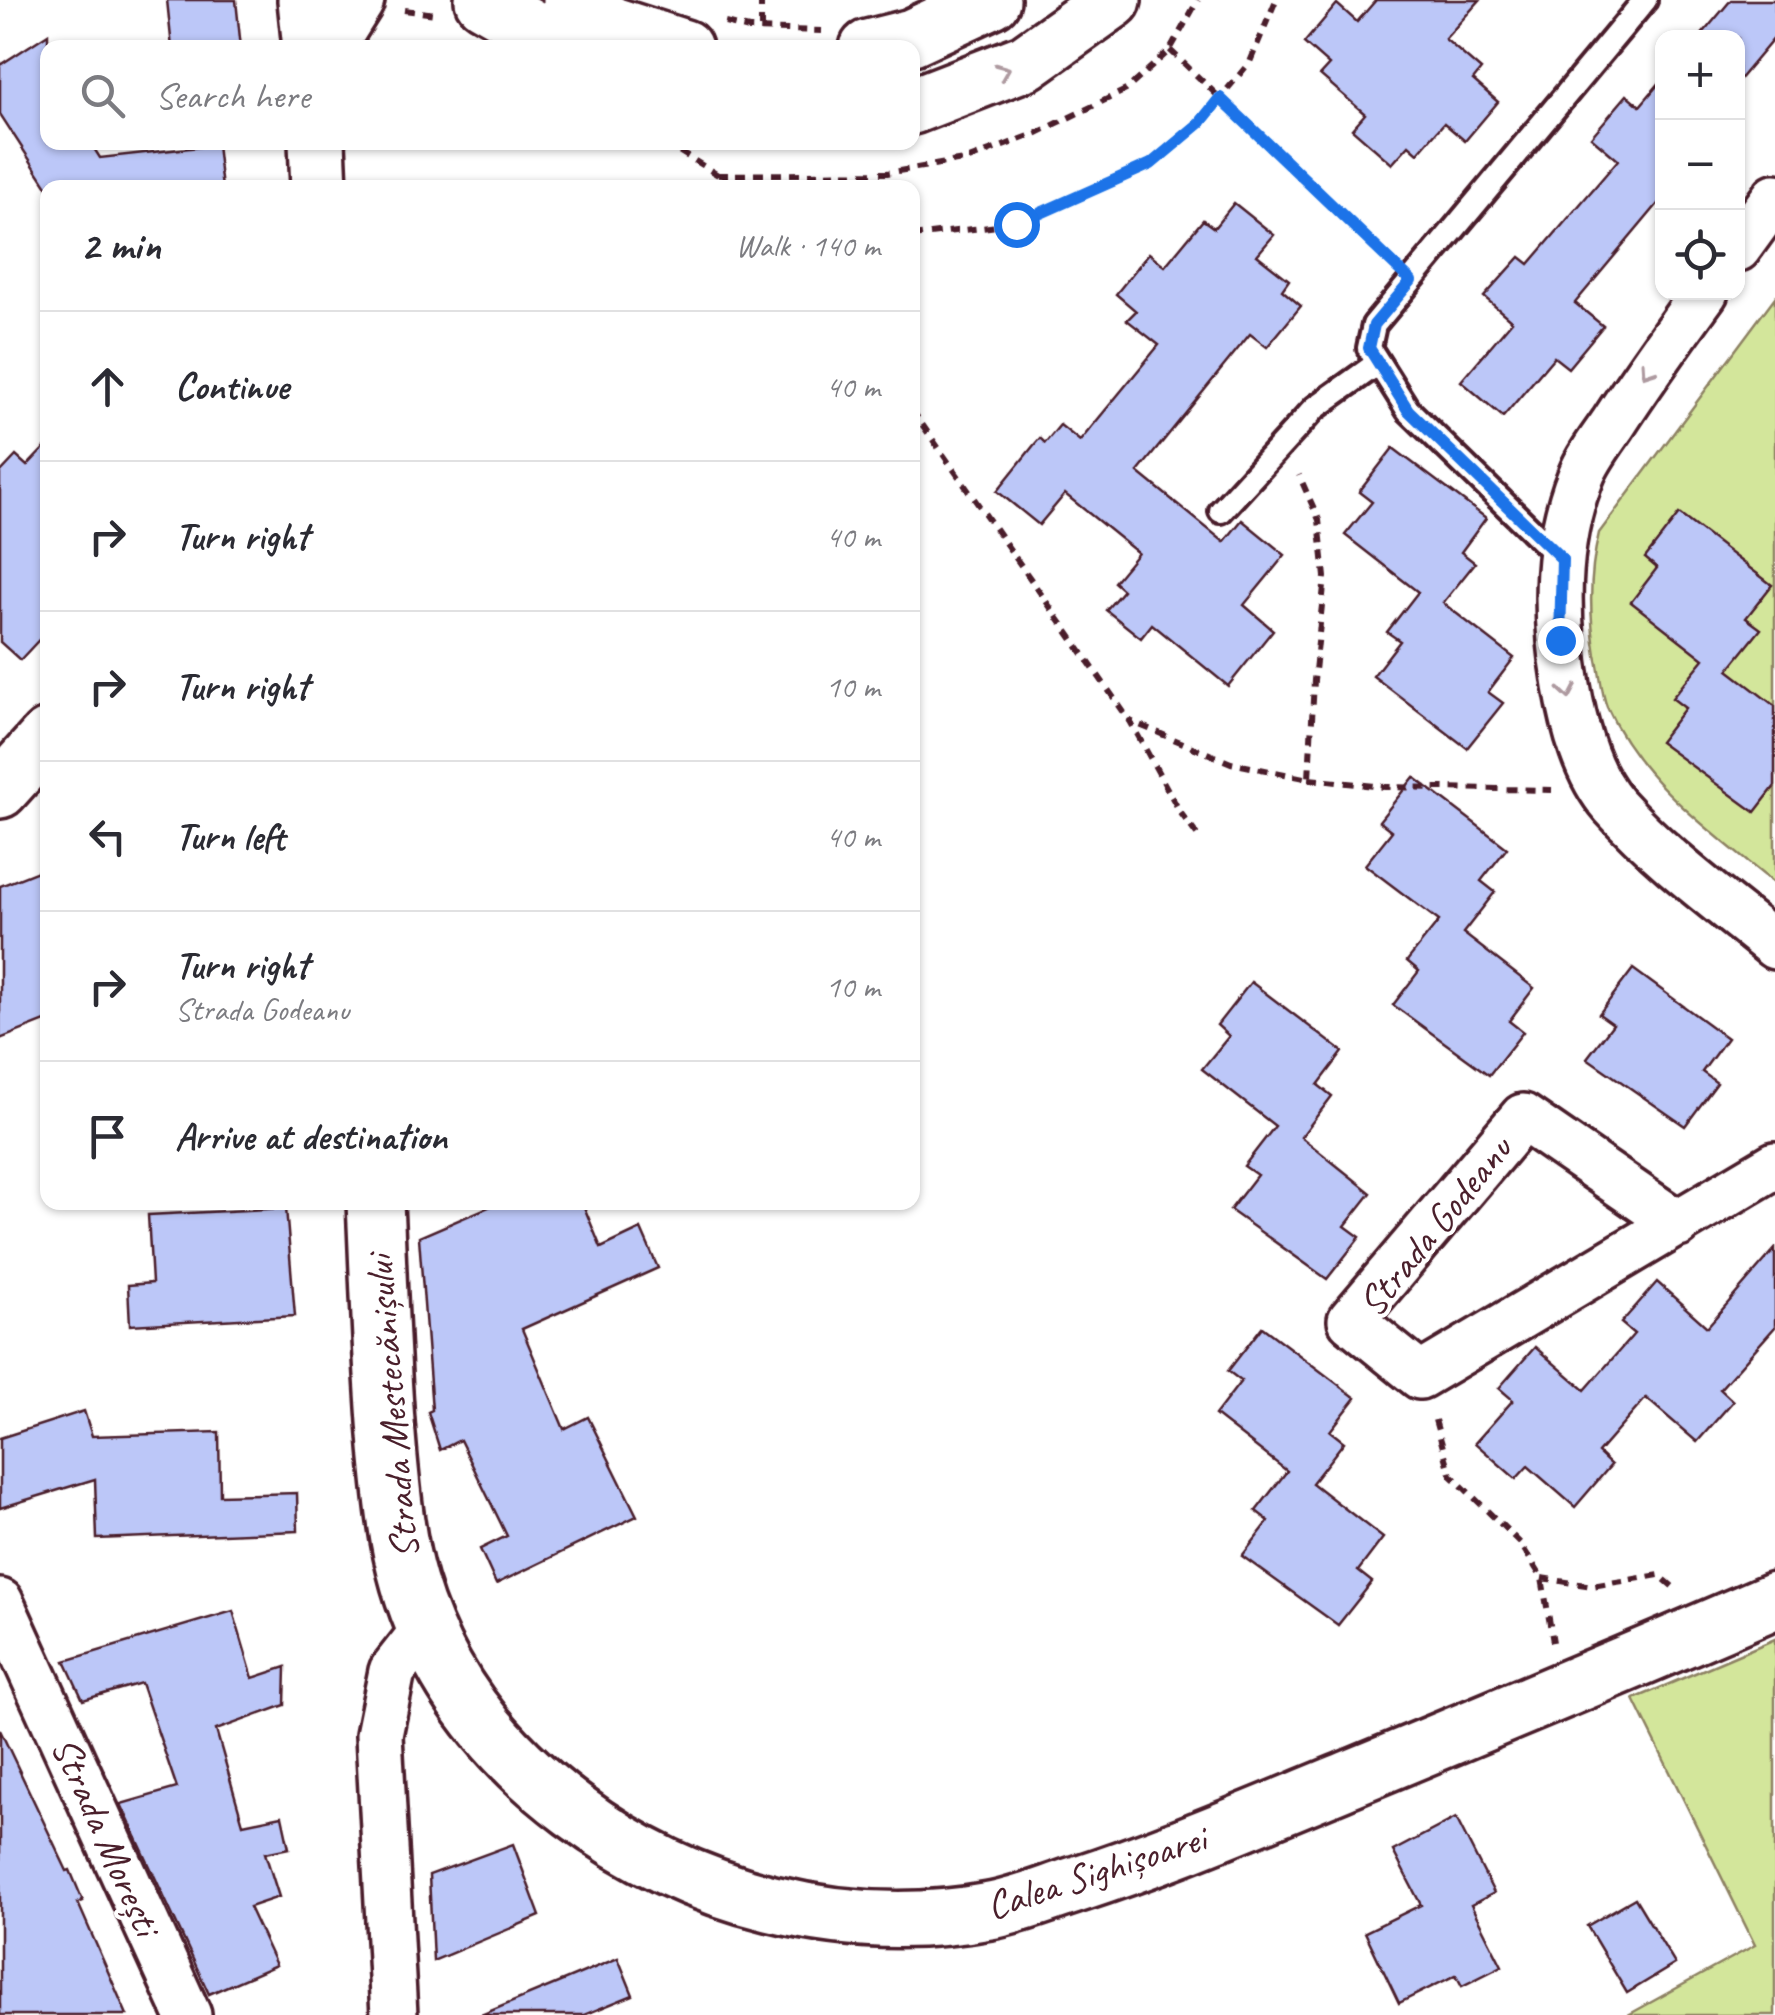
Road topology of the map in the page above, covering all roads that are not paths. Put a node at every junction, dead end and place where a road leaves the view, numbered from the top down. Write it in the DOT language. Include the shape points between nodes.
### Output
graph roads {
  1 [pos="306,0"];
  2 [pos="571,0"];
  3 [pos="992,0"];
  4 [pos="1113,0"];
  5 [pos="1645,0"];
  6 [pos="372,4"];
  7 [pos="473,6"];
  8 [pos="699,34"];
  9 [pos="310,40"];
  10 [pos="334,40"];
  11 [pos="548,40"];
  12 [pos="849,40"];
  13 [pos="920,103"];
  14 [pos="317,150"];
  15 [pos="319,180"];
  16 [pos="1775,198"];
  17 [pos="1745,239"];
  18 [pos="1698,300"];
  19 [pos="1378,363"];
  20 [pos="1221,511"];
  21 [pos="1562,559"];
  22 [pos="40,745"];
  23 [pos="0,790"];
  24 [pos="1775,946"];
  25 [pos="1775,1165"];
  26 [pos="375,1210"];
  27 [pos="1678,1224"];
  28 [pos="1775,1600"];
  29 [pos="0,1602"];
  30 [pos="425,1629"];
  31 [pos="188,2015"];
  32 [pos="394,2015"];
  1 -- 9 [label="main road"];
  2 -- 8 [label="main road" via="612,25"];
  3 -- 12 [label="main road" via="912,37"];
  13 -- 4 [label="main road, one-way" via="1026,62"];
  5 -- 19 [label="lane" via="1374,325 1369,348"];
  6 -- 10 [label="main road"];
  7 -- 11 [label="main road"];
  14 -- 15 [label="main road"];
  16 -- 17 [label="street"];
  18 -- 21 [label="street, one-way" via="1582,472 1564,526"];
  19 -- 20 [label="lane" via="1315,408"];
  19 -- 21 [label="lane" via="1408,410"];
  21 -- 24 [label="street, one-way" via="1560,640 1584,755 1612,804"];
  22 -- 23 [label="main road"];
  25 -- 27 [label="street, Strada Godeanu"];
  26 -- 30 [label="main road, Strada Mestecănișului" via="396,1526"];
  27 -- 27 [label="street, Strada Godeanu" via="1420,1376 1351,1320 1524,1117"];
  28 -- 30 [label="main road, Calea Sighișoarei" via="1151,1860 993,1911 918,1919 850,1919 708,1885 647,1859 535,1782 451,1683"];
  29 -- 31 [label="street, Strada Morești"];
  30 -- 32 [label="street" via="392,1671 379,1735"];
}
